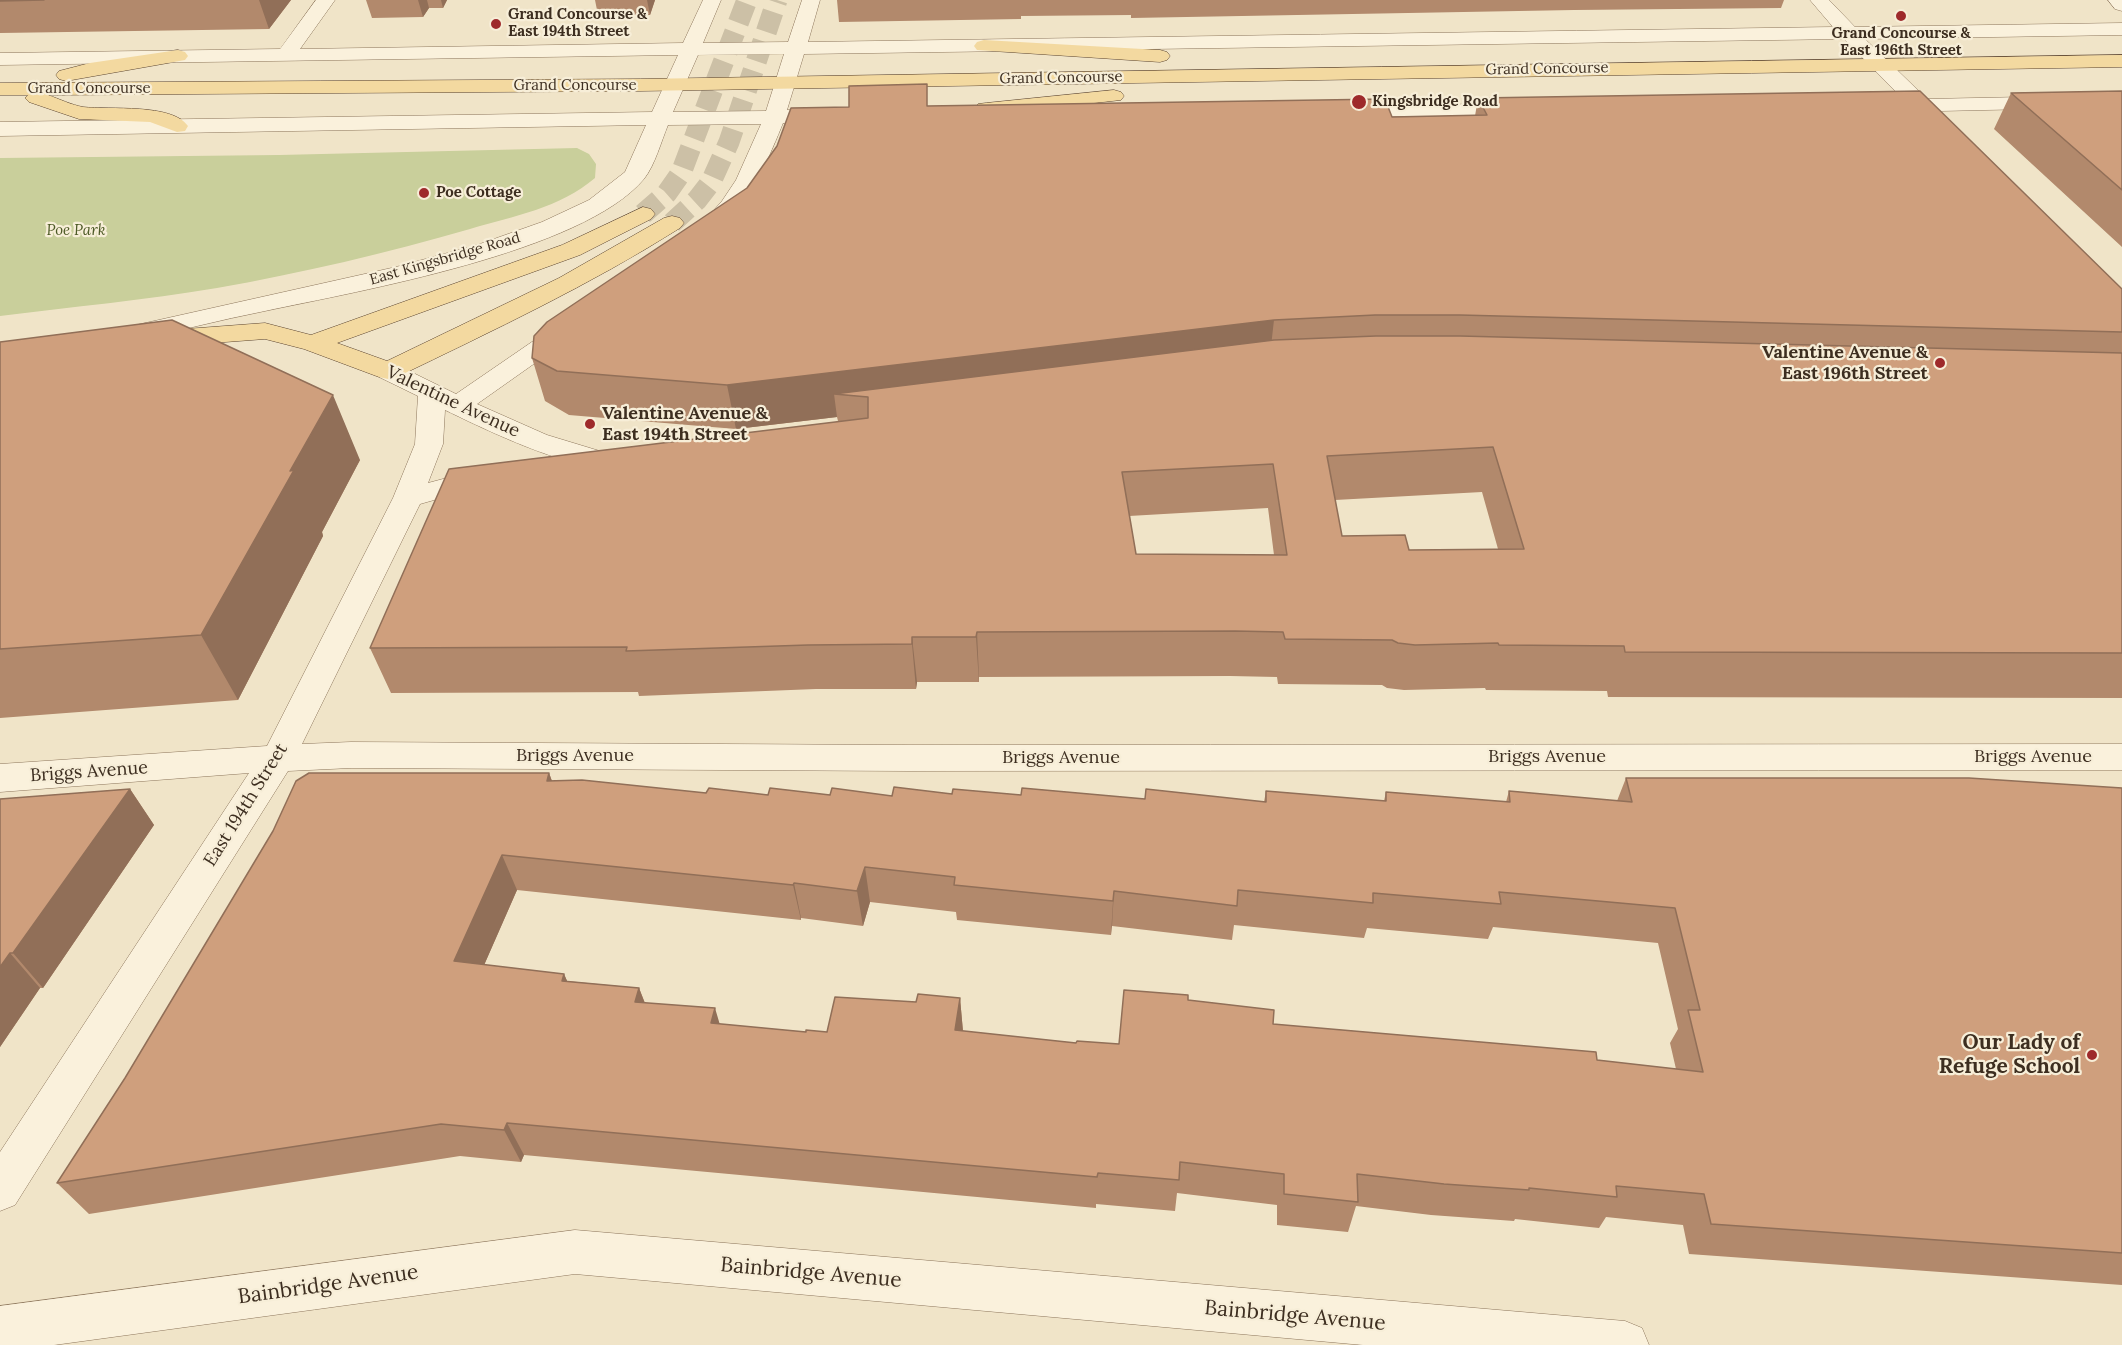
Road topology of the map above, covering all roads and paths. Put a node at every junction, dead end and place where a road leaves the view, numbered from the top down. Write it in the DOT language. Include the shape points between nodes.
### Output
graph roads {
  1 [pos="326,0"];
  2 [pos="712,0"];
  3 [pos="811,0"];
  4 [pos="1819,0"];
  5 [pos="2117,0"];
  6 [pos="2122,5"];
  7 [pos="2122,29"];
  8 [pos="1848,33"];
  9 [pos="984,46"];
  10 [pos="795,47"];
  11 [pos="690,48"];
  12 [pos="286,53"];
  13 [pos="178,56"];
  14 [pos="0,59"];
  15 [pos="2122,61"];
  16 [pos="1879,65"];
  17 [pos="1425,71"];
  18 [pos="1358,72"];
  19 [pos="784,83"];
  20 [pos="674,85"];
  21 [pos="6,89"];
  22 [pos="2122,101"];
  23 [pos="1868,106"];
  24 [pos="1922,106"];
  25 [pos="1536,110"];
  26 [pos="1322,111"];
  27 [pos="966,113"];
  28 [pos="1121,114"];
  29 [pos="853,116"];
  30 [pos="773,117"];
  31 [pos="659,119"];
  32 [pos="177,126"];
  33 [pos="1944,126"];
  34 [pos="0,129"];
  35 [pos="643,214"];
  36 [pos="672,223"];
  37 [pos="693,242"];
  38 [pos="586,316"];
  39 [pos="113,341"];
  40 [pos="314,343"];
  41 [pos="388,371"];
  42 [pos="432,392"];
  43 [pos="458,405"];
  44 [pos="408,498"];
  45 [pos="2122,757"];
  46 [pos="278,758"];
  47 [pos="0,778"];
  48 [pos="0,1190"];
  49 [pos="0,1329"];
  50 [pos="1625,1345"];
  1 -- 12 [label="street"];
  2 -- 11 [label="street, East Kingsbridge Road"];
  3 -- 10 [label="street"];
  4 -- 8 [label="street"];
  5 -- 6 [label="street"];
  7 -- 8 [label="street, Grand Concourse"];
  8 -- 9 [label="street, Grand Concourse"];
  8 -- 16 [label="street"];
  9 -- 10 [label="street, Grand Concourse"];
  9 -- 17 [label="main road"];
  10 -- 11 [label="street, Grand Concourse"];
  10 -- 19 [label="street"];
  11 -- 12 [label="street, Grand Concourse"];
  11 -- 20 [label="street, East Kingsbridge Road"];
  12 -- 13 [label="street, Grand Concourse"];
  13 -- 14 [label="street, Grand Concourse"];
  13 -- 21 [label="main road" via="90,69"];
  15 -- 16 [label="main road, Grand Concourse"];
  16 -- 17 [label="main road, Grand Concourse"];
  16 -- 24 [label="street"];
  17 -- 18 [label="main road, Grand Concourse"];
  18 -- 19 [label="main road, Grand Concourse"];
  18 -- 27 [label="main road"];
  19 -- 20 [label="main road, Grand Concourse"];
  19 -- 30 [label="street"];
  20 -- 21 [label="main road, Grand Concourse"];
  20 -- 31 [label="street, East Kingsbridge Road"];
  21 -- 32 [label="main road" via="79,113 153,116"];
  22 -- 24 [label="street"];
  23 -- 24 [label="street"];
  24 -- 33 [label="street"];
  25 -- 26 [label="street"];
  27 -- 28 [label="street, Grand Concourse"];
  29 -- 30 [label="street, Grand Concourse"];
  30 -- 31 [label="street, Grand Concourse"];
  30 -- 37 [label="street" via="751,175 737,198"];
  31 -- 32 [label="street, Grand Concourse"];
  31 -- 39 [label="street, East Kingsbridge Road" via="635,174 611,196 528,236 447,262 203,315"];
  32 -- 34 [label="street, Grand Concourse"];
  35 -- 40 [label="main road, East Kingsbridge Road" via="571,250"];
  36 -- 41 [label="main road" via="573,279"];
  38 -- 43 [label="street"];
  39 -- 40 [label="main road, East Kingsbridge Road" via="266,331"];
  40 -- 41 [label="main road, Valentine Avenue"];
  41 -- 42 [label="street, Valentine Avenue"];
  42 -- 43 [label="street, Valentine Avenue"];
  42 -- 44 [label="street, East 194th Street" via="429,444"];
  43 -- 44 [label="street, Valentine Avenue" via="537,441 607,456 517,470"];
  44 -- 46 [label="street, East 194th Street"];
  45 -- 46 [label="street, Briggs Avenue"];
  46 -- 47 [label="street, Briggs Avenue"];
  46 -- 48 [label="street, East 194th Street"];
  49 -- 50 [label="street, Bainbridge Avenue" via="575,1252"];
}
